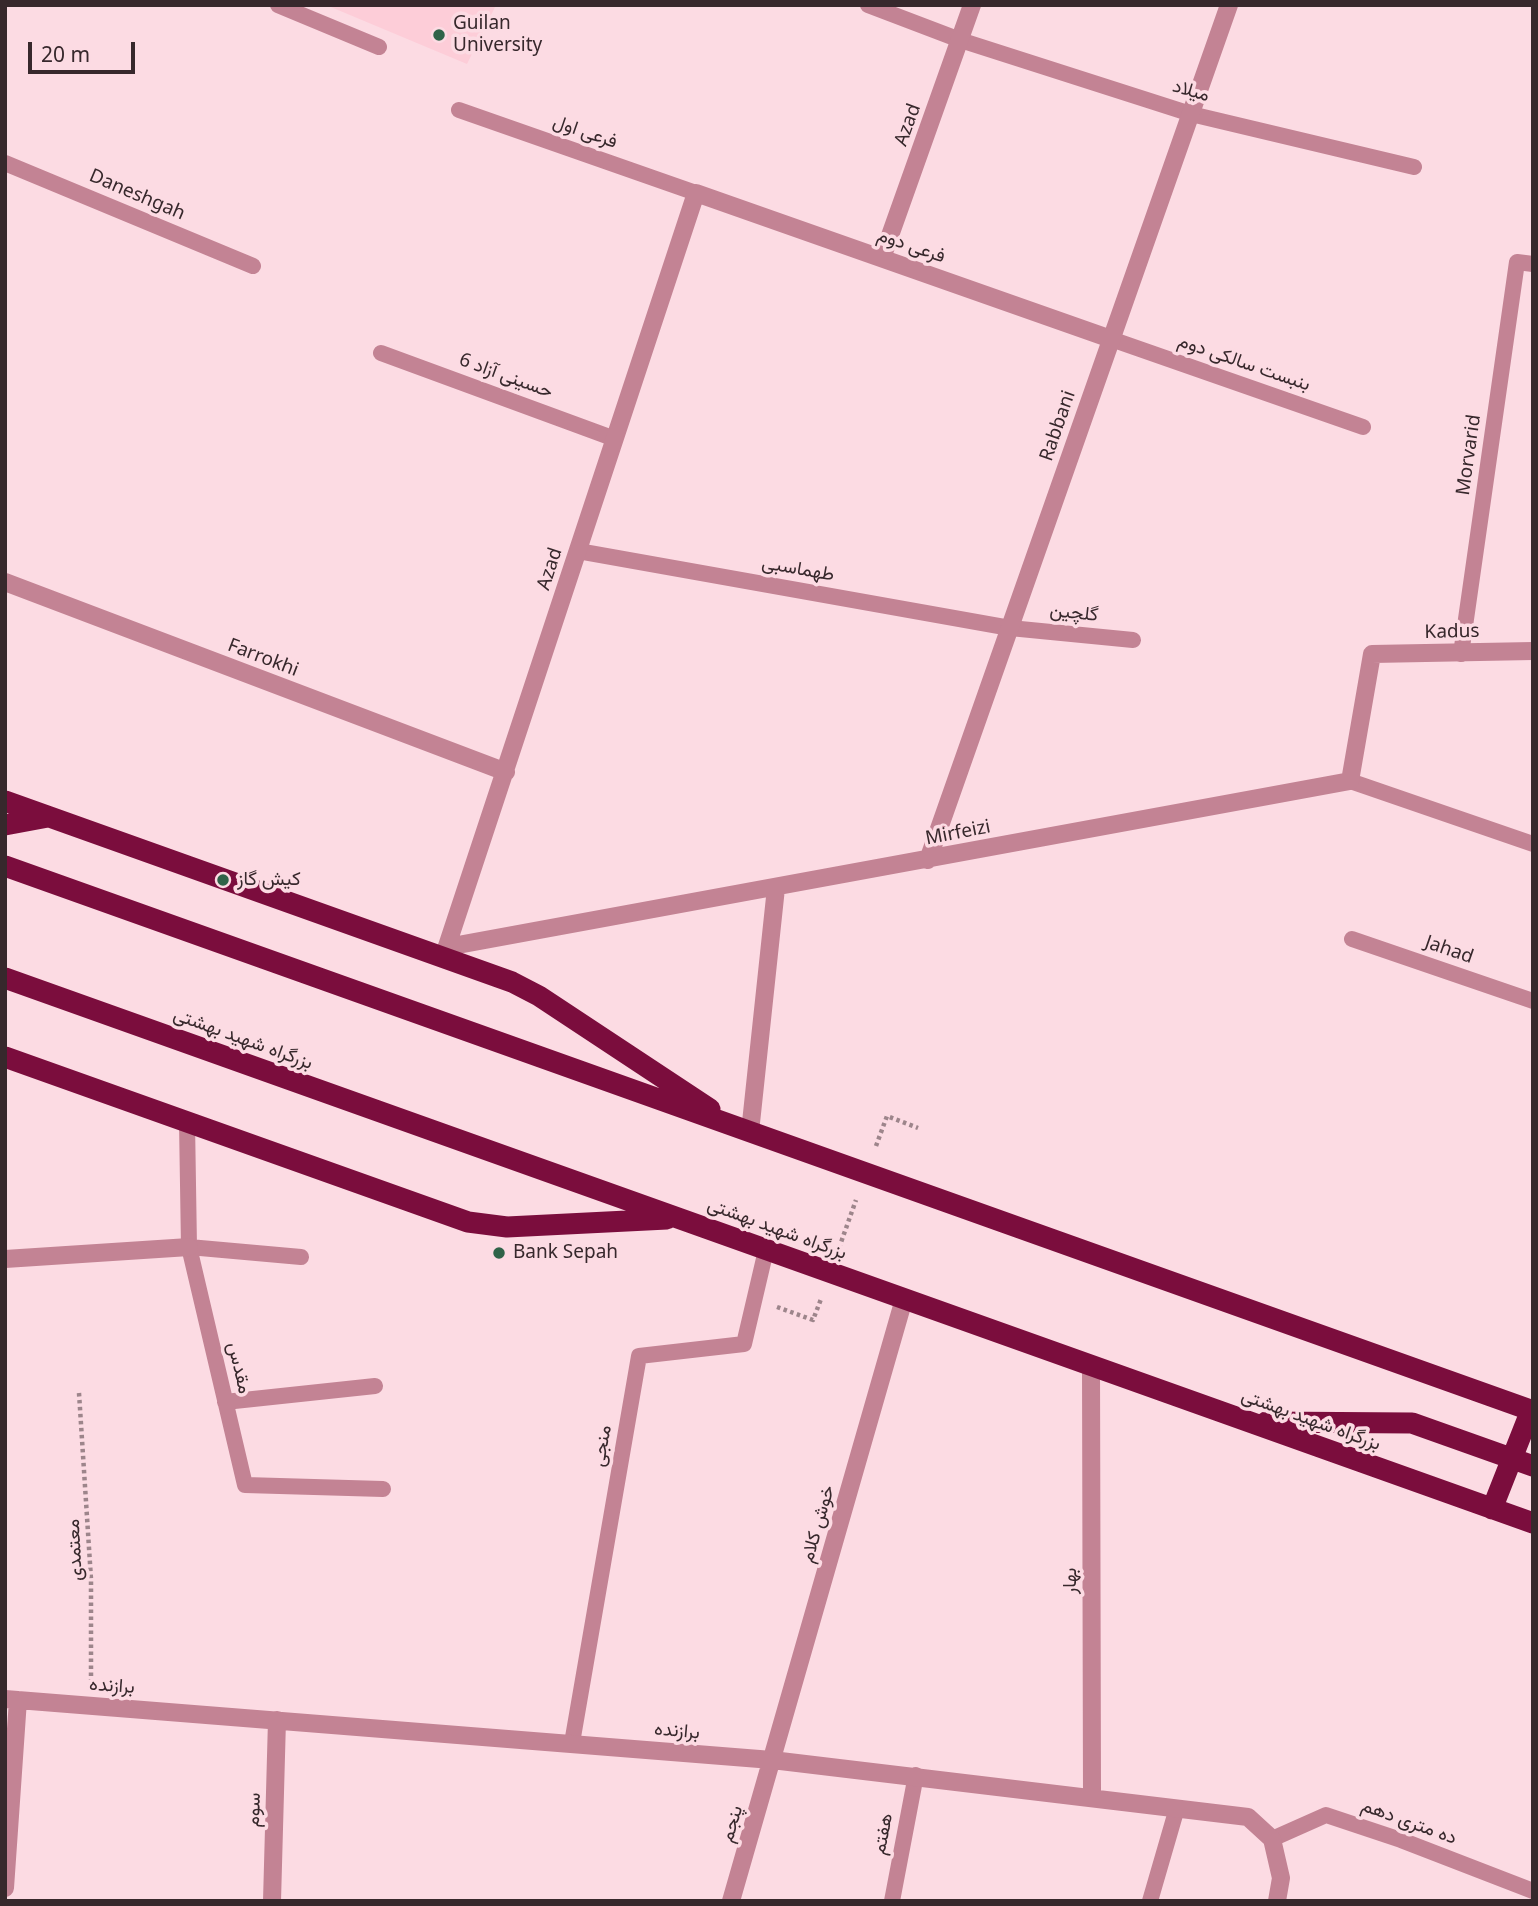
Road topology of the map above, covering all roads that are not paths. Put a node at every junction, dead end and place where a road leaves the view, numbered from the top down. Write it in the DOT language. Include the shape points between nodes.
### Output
graph roads {
  1 [pos="278,5"];
  2 [pos="868,5"];
  3 [pos="972,5"];
  4 [pos="1229,5"];
  5 [pos="960,40"];
  6 [pos="379,47"];
  7 [pos="459,110"];
  8 [pos="1191,114"];
  9 [pos="5,163"];
  10 [pos="1414,167"];
  11 [pos="696,193"];
  12 [pos="882,258"];
  13 [pos="1525,263"];
  14 [pos="253,266"];
  15 [pos="1111,339"];
  16 [pos="381,353"];
  17 [pos="1363,427"];
  18 [pos="615,439"];
  19 [pos="578,551"];
  20 [pos="5,582"];
  21 [pos="1010,628"];
  22 [pos="1133,640"];
  23 [pos="1533,651"];
  24 [pos="1461,654"];
  25 [pos="506,772"];
  26 [pos="1350,781"];
  27 [pos="5,801"];
  28 [pos="50,817"];
  29 [pos="5,825"];
  30 [pos="1533,844"];
  31 [pos="928,860"];
  32 [pos="5,866"];
  33 [pos="776,888"];
  34 [pos="1352,939"];
  35 [pos="445,952"];
  36 [pos="5,978"];
  37 [pos="1533,1001"];
  38 [pos="5,1057"];
  39 [pos="187,1122"];
  40 [pos="744,1130"];
  41 [pos="677,1218"];
  42 [pos="189,1247"];
  43 [pos="766,1250"];
  44 [pos="301,1257"];
  45 [pos="5,1259"];
  46 [pos="904,1299"];
  47 [pos="1091,1366"];
  48 [pos="375,1386"];
  49 [pos="226,1402"];
  50 [pos="1532,1410"];
  51 [pos="1251,1423"];
  52 [pos="1512,1459"];
  53 [pos="1533,1466"];
  54 [pos="383,1489"];
  55 [pos="1492,1509"];
  56 [pos="1533,1523"];
  57 [pos="12,1700"];
  58 [pos="277,1720"];
  59 [pos="572,1743"];
  60 [pos="772,1760"];
  61 [pos="916,1775"];
  62 [pos="1092,1797"];
  63 [pos="1177,1808"];
  64 [pos="1272,1839"];
  65 [pos="7,1843"];
  66 [pos="5,1888"];
  67 [pos="1533,1891"];
  68 [pos="272,1901"];
  69 [pos="731,1901"];
  70 [pos="892,1901"];
  71 [pos="1150,1901"];
  72 [pos="1277,1901"];
  1 -- 6 [label="lane"];
  2 -- 5 [label="lane, میلاد"];
  3 -- 5 [label="street, Azad"];
  4 -- 8 [label="street, Rabbani"];
  5 -- 8 [label="lane, میلاد"];
  5 -- 12 [label="street, Azad"];
  7 -- 11 [label="lane, فرعی اول"];
  8 -- 10 [label="lane, میلاد"];
  8 -- 15 [label="street, Rabbani"];
  9 -- 14 [label="lane, Daneshgah"];
  11 -- 12 [label="street, فرعی دوم"];
  11 -- 18 [label="street, Azad"];
  12 -- 15 [label="street, فرعی دوم"];
  13 -- 24 [label="lane, Morvarid"];
  15 -- 17 [label="lane, بنبست سالکی دوم"];
  15 -- 21 [label="street, Rabbani"];
  16 -- 18 [label="lane, حسینی آزاد 6"];
  18 -- 19 [label="street, Azad"];
  19 -- 21 [label="lane, طهماسبی"];
  19 -- 25 [label="street, Azad"];
  20 -- 25 [label="street, Farrokhi"];
  21 -- 22 [label="lane, گلچین"];
  21 -- 31 [label="street, Rabbani"];
  23 -- 24 [label="street, Kadus"];
  24 -- 26 [label="street, Kadus" via="1372,654"];
  25 -- 35 [label="street, Azad"];
  26 -- 30 [label="lane"];
  26 -- 31 [label="street, Mirfeizi"];
  27 -- 28 [label="highway"];
  28 -- 29 [label="highway"];
  28 -- 35 [label="highway"];
  31 -- 33 [label="street, Mirfeizi"];
  32 -- 40 [label="highway"];
  33 -- 35 [label="street, Mirfeizi"];
  33 -- 40 [label="street"];
  34 -- 37 [label="lane, Jahad"];
  35 -- 40 [label="highway" via="531,991"];
  36 -- 41 [label="highway, بزرگراه شهید بهشتی"];
  38 -- 39 [label="highway"];
  39 -- 41 [label="highway" via="468,1222 507,1227"];
  39 -- 42 [label="lane, مقدس"];
  40 -- 50 [label="highway"];
  41 -- 43 [label="highway, بزرگراه شهید بهشتی"];
  42 -- 44 [label="lane"];
  42 -- 45 [label="street"];
  42 -- 49 [label="lane, مقدس"];
  43 -- 46 [label="highway, بزرگراه شهید بهشتی"];
  43 -- 59 [label="lane, منجی" via="744,1344 639,1356"];
  46 -- 47 [label="highway, بزرگراه شهید بهشتی"];
  46 -- 60 [label="street, خوش کلام"];
  47 -- 51 [label="highway, بزرگراه شهید بهشتی"];
  47 -- 62 [label="street, بهار"];
  48 -- 49 [label="lane"];
  49 -- 54 [label="lane, مقدس" via="245,1486"];
  50 -- 52 [label="highway"];
  51 -- 52 [label="highway" via="1412,1423"];
  51 -- 55 [label="highway, بزرگراه شهید بهشتی"];
  52 -- 53 [label="highway"];
  52 -- 55 [label="highway"];
  55 -- 56 [label="highway, بزرگراه شهید بهشتی"];
  57 -- 58 [label="street, برازنده"];
  57 -- 65 [label="street"];
  58 -- 59 [label="street, برازنده"];
  58 -- 68 [label="street, سوم"];
  59 -- 60 [label="street, برازنده"];
  60 -- 61 [label="street, برازنده"];
  60 -- 69 [label="street, پنجم"];
  61 -- 62 [label="street, برازنده"];
  61 -- 70 [label="lane, هفتم"];
  62 -- 63 [label="street, برازنده"];
  63 -- 64 [label="street, برازنده" via="1248,1817"];
  63 -- 71 [label="lane"];
  64 -- 67 [label="lane, ده متری دهم" via="1326,1815"];
  64 -- 72 [label="street" via="1281,1878"];
  65 -- 66 [label="street"];
}
